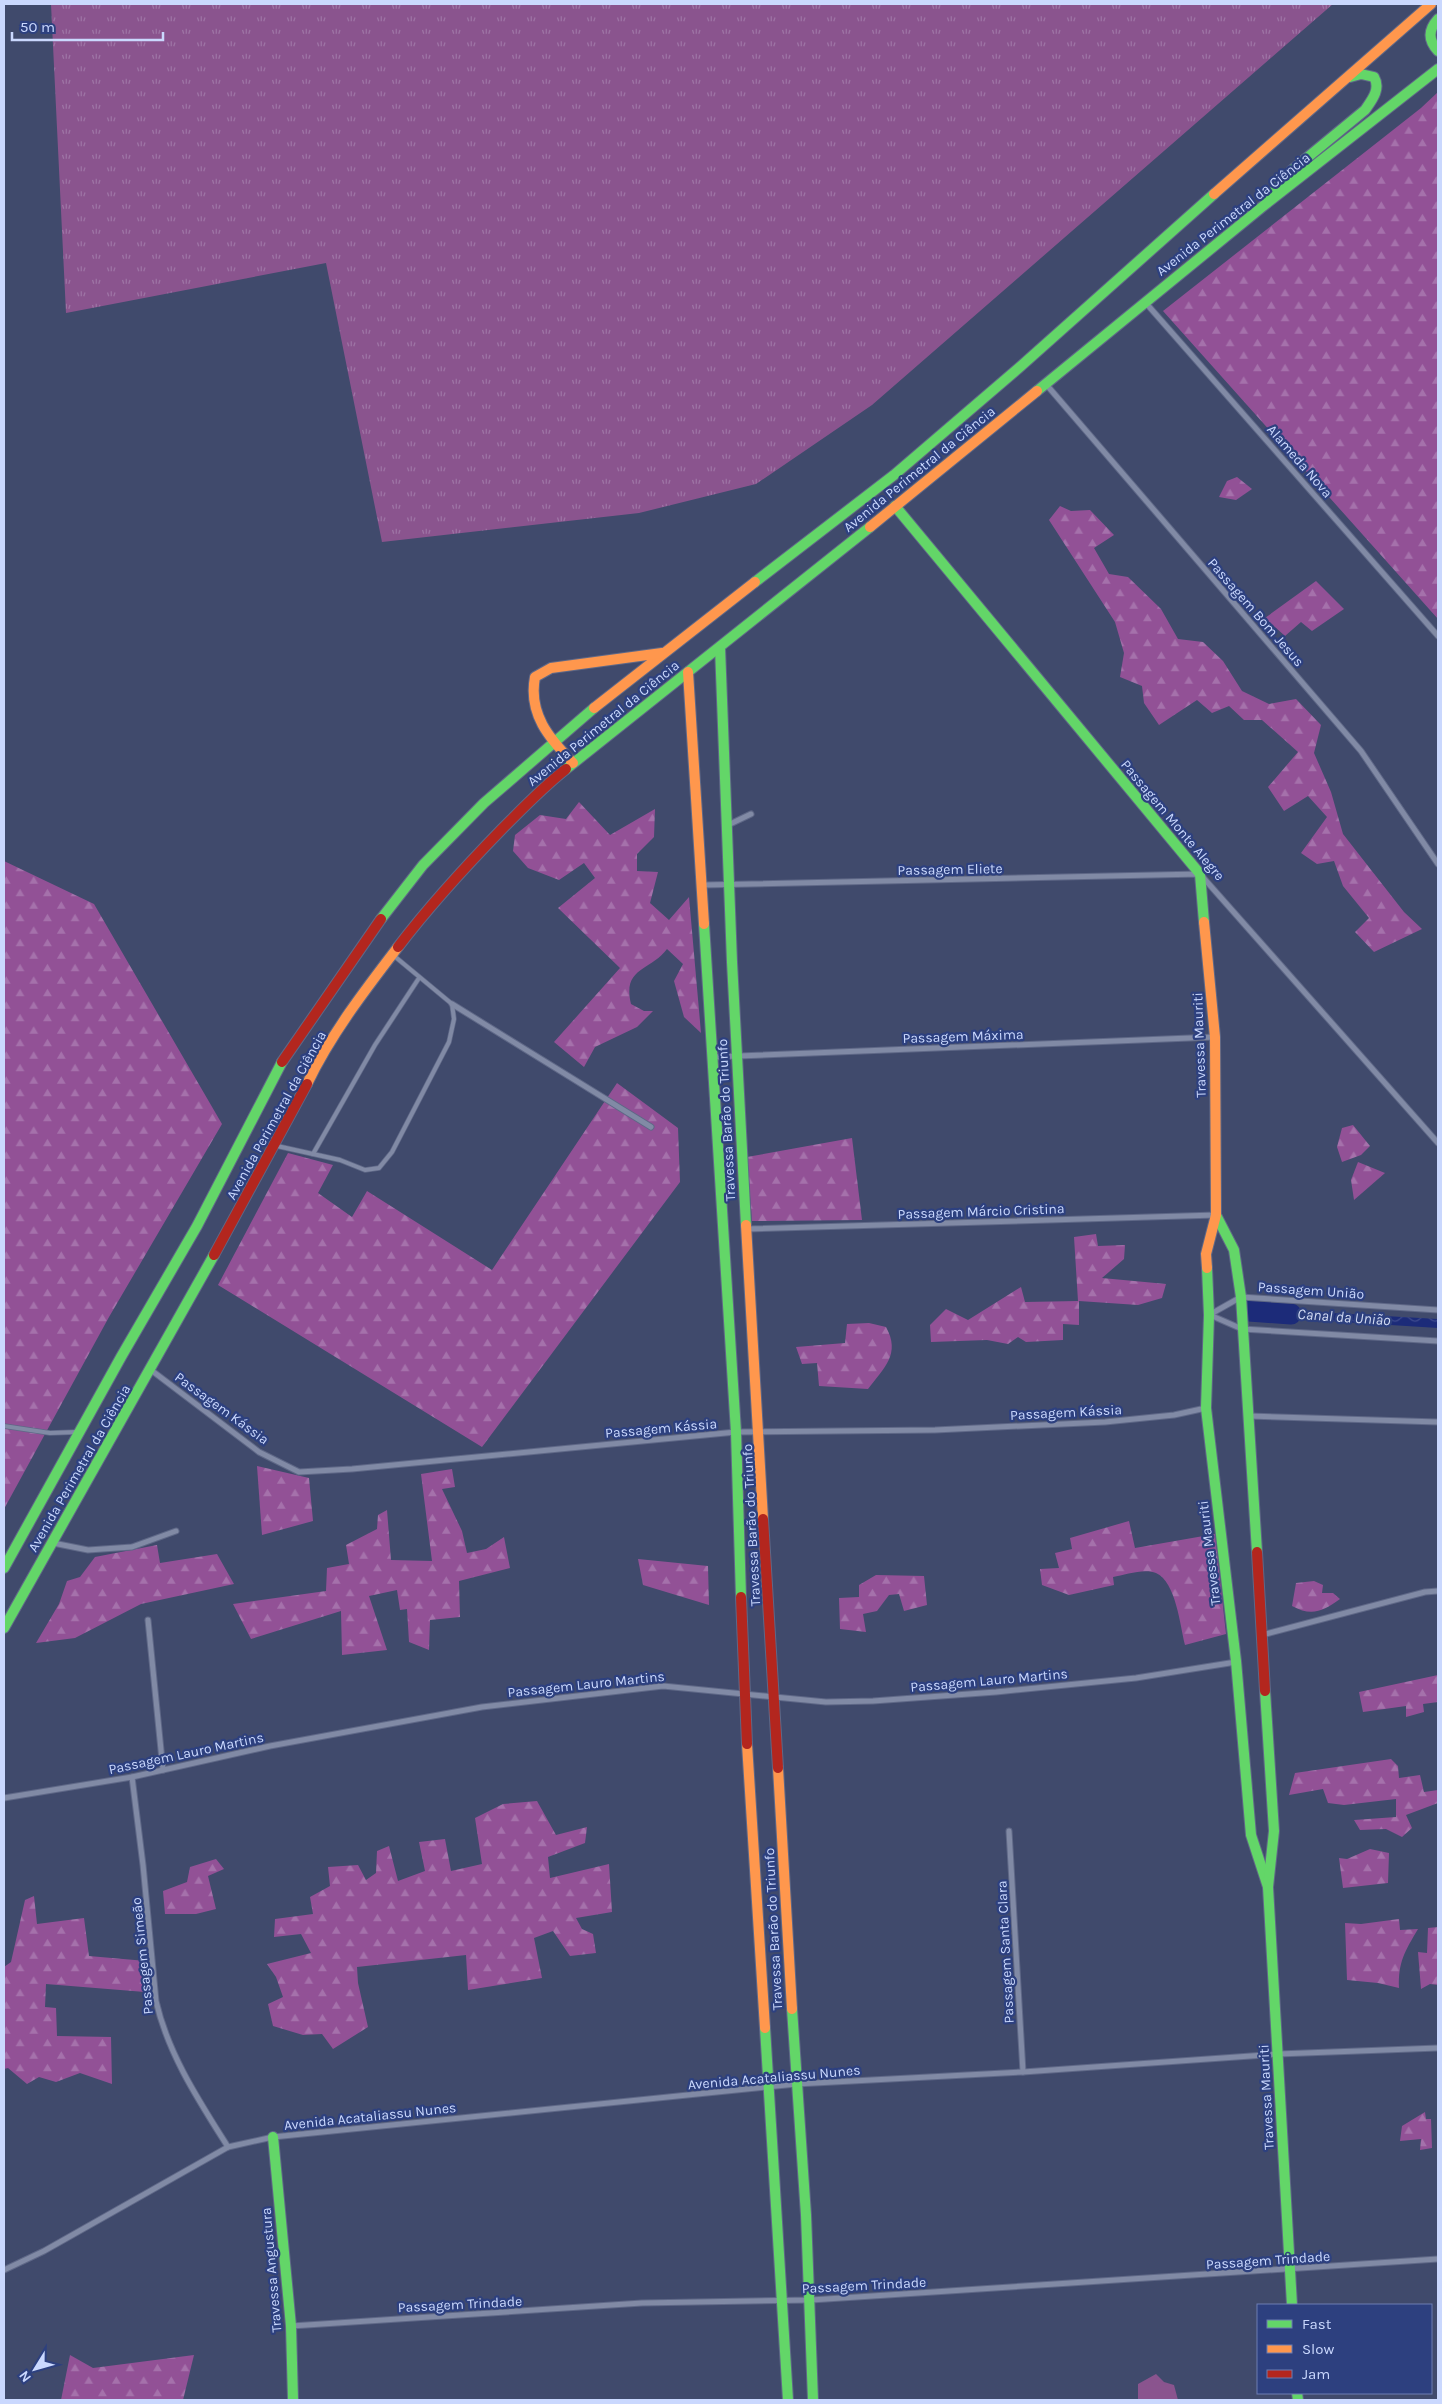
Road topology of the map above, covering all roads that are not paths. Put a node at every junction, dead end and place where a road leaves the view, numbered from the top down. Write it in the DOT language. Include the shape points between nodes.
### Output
graph roads {
  1 [pos="1431,4"];
  2 [pos="1438,19"];
  3 [pos="1438,51"];
  4 [pos="1438,69"];
  5 [pos="1343,79"];
  6 [pos="1262,207"];
  7 [pos="1145,302"];
  8 [pos="1045,383"];
  9 [pos="896,506"];
  10 [pos="1438,636"];
  11 [pos="720,647"];
  12 [pos="663,652"];
  13 [pos="688,672"];
  14 [pos="553,742"];
  15 [pos="573,763"];
  16 [pos="750,814"];
  17 [pos="725,826"];
  18 [pos="1438,864"];
  19 [pos="1200,874"];
  20 [pos="702,885"];
  21 [pos="727,886"];
  22 [pos="393,954"];
  23 [pos="419,978"];
  24 [pos="452,1004"];
  25 [pos="1215,1038"];
  26 [pos="737,1056"];
  27 [pos="712,1057"];
  28 [pos="650,1127"];
  29 [pos="1438,1143"];
  30 [pos="275,1146"];
  31 [pos="312,1154"];
  32 [pos="1216,1215"];
  33 [pos="746,1229"];
  34 [pos="1241,1296"];
  35 [pos="1438,1310"];
  36 [pos="1209,1315"];
  37 [pos="1242,1329"];
  38 [pos="1438,1341"];
  39 [pos="151,1370"];
  40 [pos="1206,1408"];
  41 [pos="1247,1416"];
  42 [pos="1438,1422"];
  43 [pos="4,1426"];
  44 [pos="760,1431"];
  45 [pos="79,1432"];
  46 [pos="736,1432"];
  47 [pos="176,1531"];
  48 [pos="52,1543"];
  49 [pos="4,1568"];
  50 [pos="1438,1591"];
  51 [pos="148,1620"];
  52 [pos="4,1628"];
  53 [pos="1262,1635"];
  54 [pos="1236,1661"];
  55 [pos="744,1692"];
  56 [pos="774,1697"];
  57 [pos="163,1770"];
  58 [pos="132,1777"];
  59 [pos="4,1798"];
  60 [pos="1009,1831"];
  61 [pos="1268,1886"];
  62 [pos="1438,2048"];
  63 [pos="1278,2054"];
  64 [pos="1023,2072"];
  65 [pos="796,2084"];
  66 [pos="768,2087"];
  67 [pos="273,2138"];
  68 [pos="228,2147"];
  69 [pos="1438,2260"];
  70 [pos="4,2270"];
  71 [pos="1290,2270"];
  72 [pos="782,2300"];
  73 [pos="811,2300"];
  74 [pos="1292,2304"];
  75 [pos="291,2326"];
  76 [pos="293,2400"];
  77 [pos="788,2400"];
  78 [pos="813,2400"];
  1 -- 5 [label="main road, Avenida Perimetral da Ciência"];
  2 -- 3 [label="main road" via="1429,35"];
  4 -- 6 [label="main road, Avenida Perimetral da Ciência"];
  5 -- 6 [label="main road" via="1362,72 1371,75 1377,83 1374,100 1291,171"];
  5 -- 12 [label="main road, Avenida Perimetral da Ciência" via="894,475"];
  6 -- 7 [label="main road, Avenida Perimetral da Ciência"];
  7 -- 8 [label="main road, Avenida Perimetral da Ciência"];
  7 -- 10 [label="street, Alameda Nova"];
  8 -- 9 [label="main road, Avenida Perimetral da Ciência"];
  8 -- 18 [label="street, Passagem Bom Jesus" via="1361,751"];
  9 -- 11 [label="main road, Avenida Perimetral da Ciência"];
  9 -- 19 [label="main road, Passagem Monte Alegre"];
  11 -- 13 [label="main road, Avenida Perimetral da Ciência"];
  11 -- 17 [label="main road, Travessa Barão do Triunfo"];
  12 -- 14 [label="main road, Avenida Perimetral da Ciência"];
  12 -- 14 [label="main road" via="552,668 535,677 531,691 536,715"];
  13 -- 15 [label="main road, Avenida Perimetral da Ciência"];
  13 -- 20 [label="main road, Travessa Barão do Triunfo"];
  14 -- 15 [label="main road"];
  14 -- 45 [label="main road, Avenida Perimetral da Ciência" via="484,803 423,865 371,931 287,1054 198,1226"];
  15 -- 22 [label="main road, Avenida Perimetral da Ciência" via="548,783 462,870"];
  16 -- 17 [label="street"];
  17 -- 21 [label="main road, Travessa Barão do Triunfo"];
  19 -- 21 [label="street, Passagem Eliete"];
  19 -- 25 [label="main road, Travessa Mauriti"];
  19 -- 29 [label="street, Passagem Monte Alegre"];
  20 -- 21 [label="street, Passagem Eliete"];
  20 -- 27 [label="main road, Travessa Barão do Triunfo"];
  21 -- 26 [label="main road, Travessa Barão do Triunfo"];
  22 -- 23 [label="lane"];
  22 -- 30 [label="main road, Avenida Perimetral da Ciência" via="358,1000 318,1062"];
  23 -- 24 [label="lane"];
  23 -- 31 [label="lane" via="375,1045"];
  24 -- 28 [label="street"];
  24 -- 31 [label="lane" via="454,1019 449,1042 392,1152 379,1168 365,1170"];
  25 -- 26 [label="street, Passagem Máxima"];
  25 -- 32 [label="main road, Travessa Mauriti"];
  26 -- 27 [label="street, Passagem Máxima"];
  26 -- 33 [label="main road, Travessa Barão do Triunfo"];
  27 -- 46 [label="main road, Travessa Barão do Triunfo"];
  30 -- 31 [label="lane"];
  30 -- 39 [label="main road, Avenida Perimetral da Ciência"];
  32 -- 33 [label="street, Passagem Márcio Cristina"];
  32 -- 34 [label="main road, Travessa Mauriti" via="1234,1250"];
  32 -- 36 [label="main road, Travessa Mauriti" via="1206,1254"];
  33 -- 44 [label="main road, Travessa Barão do Triunfo"];
  34 -- 35 [label="street, Passagem União"];
  34 -- 36 [label="street, Passagem União"];
  34 -- 37 [label="main road, Travessa Mauriti"];
  36 -- 37 [label="street"];
  36 -- 40 [label="main road, Travessa Mauriti"];
  37 -- 38 [label="street"];
  37 -- 41 [label="main road, Travessa Mauriti"];
  39 -- 46 [label="street, Passagem Kássia" via="259,1452 299,1472"];
  39 -- 48 [label="main road, Avenida Perimetral da Ciência"];
  40 -- 44 [label="street, Passagem Kássia" via="1174,1415 1105,1422 935,1430"];
  40 -- 54 [label="main road, Travessa Mauriti"];
  41 -- 42 [label="street"];
  41 -- 53 [label="main road, Travessa Mauriti"];
  43 -- 45 [label="lane" via="50,1433"];
  44 -- 46 [label="street, Passagem Kássia"];
  44 -- 56 [label="main road, Travessa Barão do Triunfo"];
  45 -- 49 [label="main road, Avenida Perimetral da Ciência"];
  46 -- 55 [label="main road, Travessa Barão do Triunfo"];
  47 -- 48 [label="street" via="132,1547 88,1550"];
  48 -- 52 [label="main road, Avenida Perimetral da Ciência"];
  50 -- 53 [label="street"];
  51 -- 57 [label="street"];
  53 -- 61 [label="main road, Travessa Mauriti" via="1274,1831"];
  54 -- 56 [label="street, Passagem Lauro Martins" via="1136,1678 958,1695 844,1702"];
  54 -- 61 [label="main road, Travessa Mauriti" via="1251,1835"];
  55 -- 56 [label="street, Passagem Lauro Martins"];
  55 -- 57 [label="street, Passagem Lauro Martins" via="663,1686 482,1707 270,1746"];
  55 -- 66 [label="main road, Travessa Barão do Triunfo"];
  56 -- 65 [label="main road, Travessa Barão do Triunfo"];
  57 -- 58 [label="street, Passagem Lauro Martins"];
  58 -- 59 [label="street, Passagem Lauro Martins"];
  58 -- 68 [label="street, Passagem Simeão" via="160,2020 200,2102"];
  60 -- 64 [label="street, Passagem Santa Clara"];
  61 -- 63 [label="main road, Travessa Mauriti"];
  62 -- 63 [label="street, Avenida Acataliassu Nunes"];
  63 -- 64 [label="street, Avenida Acataliassu Nunes"];
  63 -- 71 [label="main road, Travessa Mauriti"];
  64 -- 65 [label="street, Avenida Acataliassu Nunes"];
  65 -- 66 [label="street, Avenida Acataliassu Nunes"];
  65 -- 73 [label="main road, Travessa Barão do Triunfo"];
  66 -- 67 [label="street, Avenida Acataliassu Nunes"];
  66 -- 72 [label="main road, Travessa Barão do Triunfo"];
  67 -- 68 [label="street"];
  67 -- 75 [label="main road, Travessa Angustura"];
  68 -- 70 [label="street" via="44,2251"];
  69 -- 71 [label="street, Passagem Trindade"];
  71 -- 73 [label="street, Passagem Trindade"];
  71 -- 74 [label="main road, Travessa Mauriti"];
  72 -- 73 [label="street, Passagem Trindade"];
  72 -- 75 [label="street, Passagem Trindade" via="642,2303"];
  72 -- 77 [label="main road, Travessa Barão do Triunfo"];
  73 -- 78 [label="main road, Travessa Barão do Triunfo"];
  75 -- 76 [label="main road, Travessa Angustura"];
}
